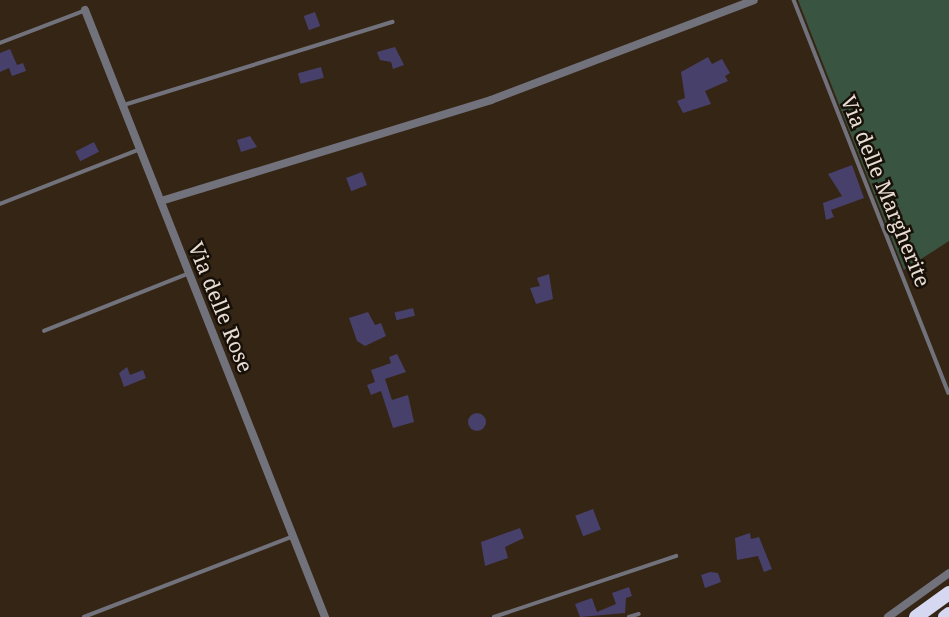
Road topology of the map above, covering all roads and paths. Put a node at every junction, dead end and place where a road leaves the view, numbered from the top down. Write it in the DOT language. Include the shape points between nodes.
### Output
graph roads {
  1 [pos="754,0"];
  2 [pos="794,0"];
  3 [pos="86,10"];
  4 [pos="393,22"];
  5 [pos="0,43"];
  6 [pos="123,105"];
  7 [pos="140,149"];
  8 [pos="161,201"];
  9 [pos="0,204"];
  10 [pos="189,273"];
  11 [pos="44,331"];
  12 [pos="949,393"];
  13 [pos="293,536"];
  14 [pos="676,555"];
  15 [pos="949,573"];
  16 [pos="949,593"];
  17 [pos="639,614"];
  18 [pos="949,614"];
  19 [pos="84,617"];
  20 [pos="325,617"];
  21 [pos="494,617"];
  22 [pos="629,617"];
  23 [pos="888,617"];
  24 [pos="916,617"];
  25 [pos="945,617"];
  1 -- 8 [label="street" via="491,100"];
  2 -- 12 [label="lane, Via delle Margherite"];
  3 -- 5 [label="lane"];
  3 -- 6 [label="street, Via delle Rose"];
  4 -- 6 [label="lane"];
  6 -- 7 [label="street, Via delle Rose"];
  7 -- 8 [label="street, Via delle Rose"];
  7 -- 9 [label="lane"];
  8 -- 10 [label="street, Via delle Rose"];
  10 -- 11 [label="lane"];
  10 -- 13 [label="street, Via delle Rose"];
  13 -- 19 [label="lane"];
  13 -- 20 [label="street, Via delle Rose"];
  14 -- 21 [label="lane"];
  15 -- 23 [label="street"];
  16 -- 24 [label="highway"];
  17 -- 22 [label="lane"];
  18 -- 25 [label="highway"];
}
